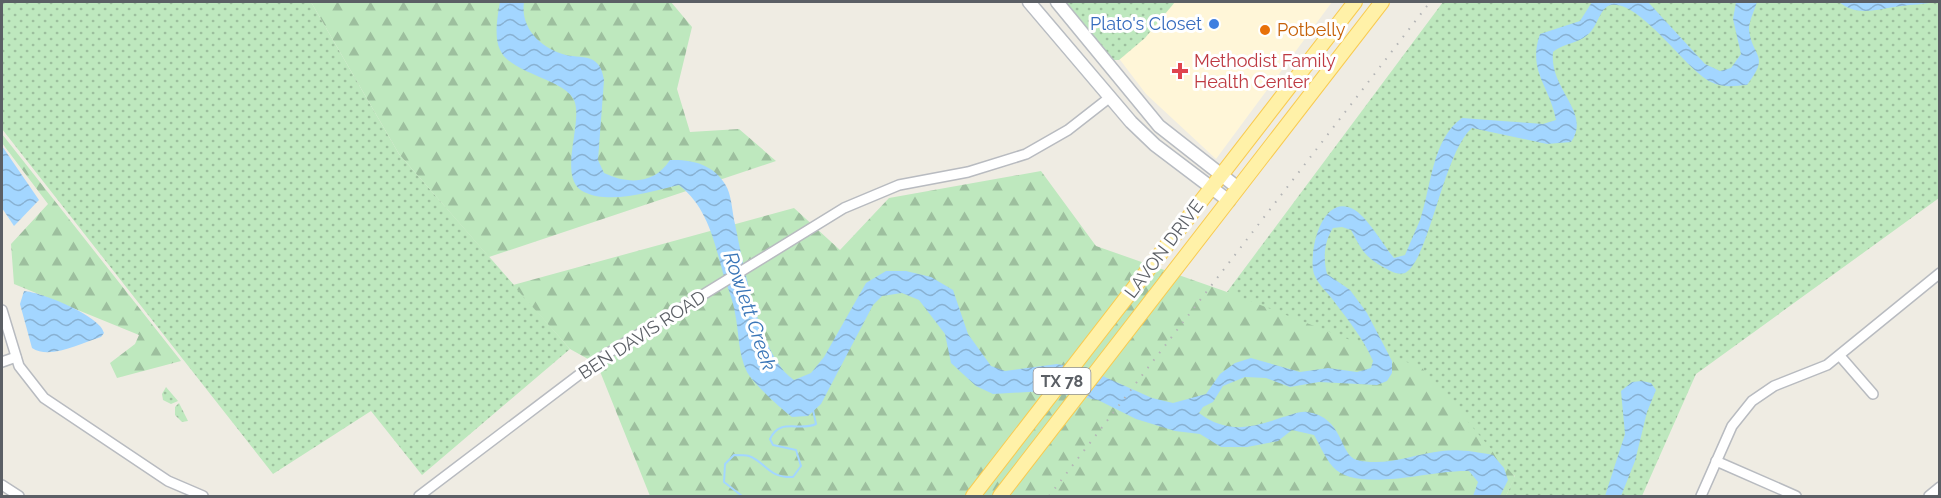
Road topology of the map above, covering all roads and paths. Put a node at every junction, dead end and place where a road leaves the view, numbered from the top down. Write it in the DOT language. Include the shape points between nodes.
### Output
graph roads {
  1 [pos="1031,2"];
  2 [pos="1057,2"];
  3 [pos="1355,2"];
  4 [pos="1382,2"];
  5 [pos="1333,29"];
  6 [pos="1113,72"];
  7 [pos="1109,98"];
  8 [pos="1299,109"];
  9 [pos="1220,176"];
  10 [pos="1210,188"];
  11 [pos="1238,188"];
  12 [pos="1229,201"];
  13 [pos="1940,273"];
  14 [pos="2,310"];
  15 [pos="1840,356"];
  16 [pos="16,357"];
  17 [pos="2,362"];
  18 [pos="1873,394"];
  19 [pos="1716,460"];
  20 [pos="2,485"];
  21 [pos="1940,487"];
  22 [pos="19,496"];
  23 [pos="203,496"];
  24 [pos="418,496"];
  25 [pos="973,496"];
  26 [pos="1000,496"];
  27 [pos="1701,496"];
  28 [pos="1796,496"];
  29 [pos="1929,496"];
  1 -- 6 [label="main road" via="1046,13 1101,75"];
  1 -- 7 [label="main road"];
  2 -- 6 [label="main road"];
  3 -- 5 [label="main road, LAVON DRIVE / TX 78"];
  4 -- 8 [label="main road, LAVON DRIVE / TX 78"];
  5 -- 8 [label="main road" via="1337,44 1304,91"];
  5 -- 9 [label="main road, LAVON DRIVE / TX 78"];
  6 -- 9 [label="main road" via="1159,126"];
  7 -- 10 [label="main road" via="1155,145"];
  7 -- 24 [label="street, BEN DAVIS ROAD" via="1068,130 1026,153 977,170 884,190 844,208 605,355"];
  8 -- 11 [label="main road, LAVON DRIVE / TX 78"];
  9 -- 10 [label="main road, LAVON DRIVE / TX 78"];
  9 -- 11 [label="main road"];
  10 -- 12 [label="main road"];
  10 -- 25 [label="main road, LAVON DRIVE / TX 78"];
  11 -- 12 [label="main road, LAVON DRIVE / TX 78"];
  12 -- 26 [label="main road, LAVON DRIVE / TX 78"];
  13 -- 15 [label="street"];
  14 -- 16 [label="street"];
  15 -- 18 [label="street"];
  15 -- 19 [label="street" via="1774,386 1752,401 1732,426"];
  16 -- 17 [label="street"];
  16 -- 23 [label="street" via="44,398 168,481"];
  19 -- 27 [label="street"];
  19 -- 28 [label="street"];
  20 -- 22 [label="street"];
  21 -- 29 [label="street"];
}
